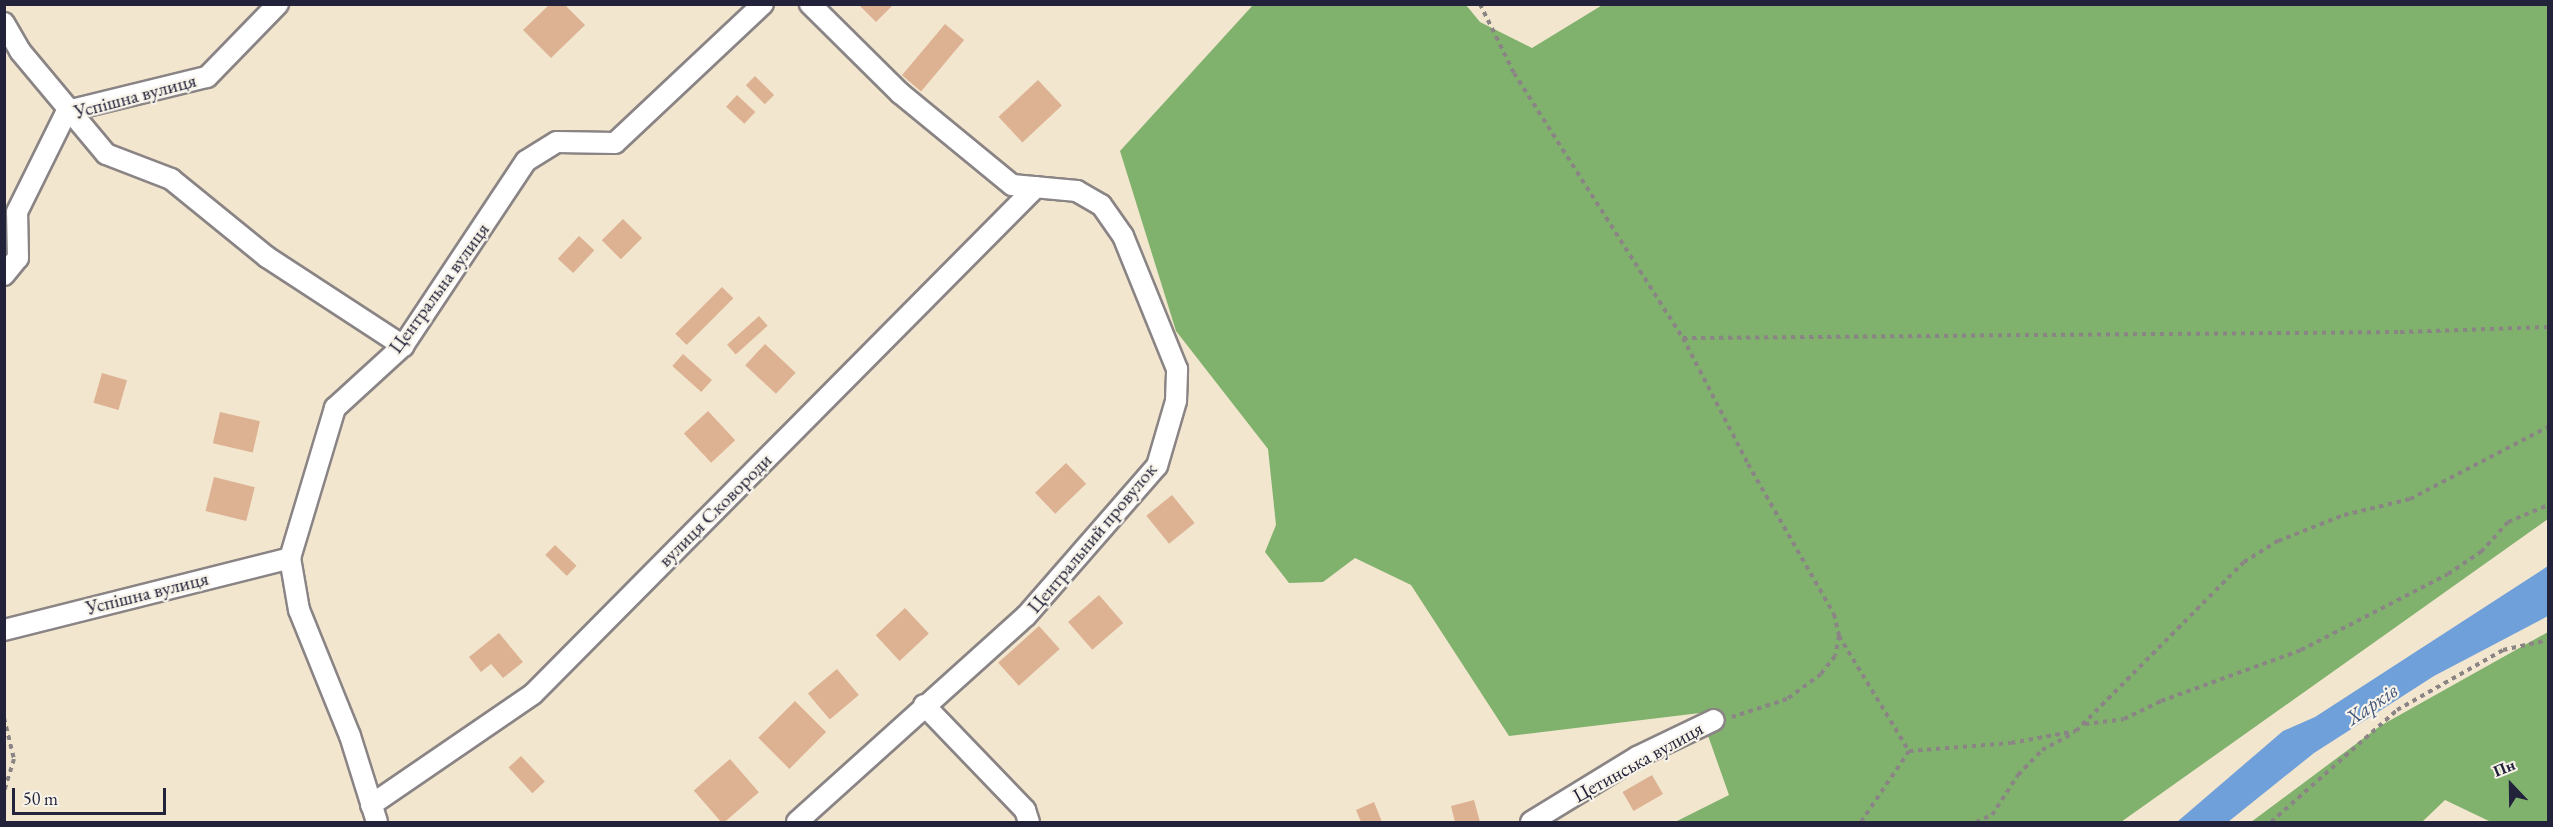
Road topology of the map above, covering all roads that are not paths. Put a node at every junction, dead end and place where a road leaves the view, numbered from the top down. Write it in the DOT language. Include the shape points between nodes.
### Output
graph roads {
  1 [pos="278,4"];
  2 [pos="763,4"];
  3 [pos="810,4"];
  4 [pos="4,23"];
  5 [pos="67,111"];
  6 [pos="1036,187"];
  7 [pos="4,274"];
  8 [pos="403,346"];
  9 [pos="290,558"];
  10 [pos="4,630"];
  11 [pos="924,705"];
  12 [pos="1714,720"];
  13 [pos="374,814"];
  14 [pos="797,822"];
  15 [pos="1029,822"];
  16 [pos="1531,822"];
  1 -- 5 [label="street, Успішна вулиця" via="207,78"];
  2 -- 8 [label="street, Центральна вулиця" via="615,143 557,142 526,161"];
  3 -- 6 [label="street, Центральний провулок" via="847,44 954,142 1012,185"];
  4 -- 5 [label="street" via="20,51"];
  5 -- 7 [label="street, Успішна вулиця" via="17,212 18,258"];
  5 -- 8 [label="street" via="106,154 171,179 267,257"];
  6 -- 11 [label="street, Центральний провулок" via="1077,191 1093,200 1123,236 1177,369 1176,401 1157,466 1026,616"];
  6 -- 13 [label="street, вулиця Сковороди" via="533,694"];
  8 -- 9 [label="street, Центральна вулиця" via="335,408"];
  9 -- 10 [label="street, Успішна вулиця"];
  9 -- 13 [label="street, Центральна вулиця" via="299,610 350,736"];
  11 -- 14 [label="street, Центральний провулок"];
  11 -- 15 [label="street" via="1025,810"];
  12 -- 16 [label="street, Цетинська вулиця" via="1637,757"];
}
